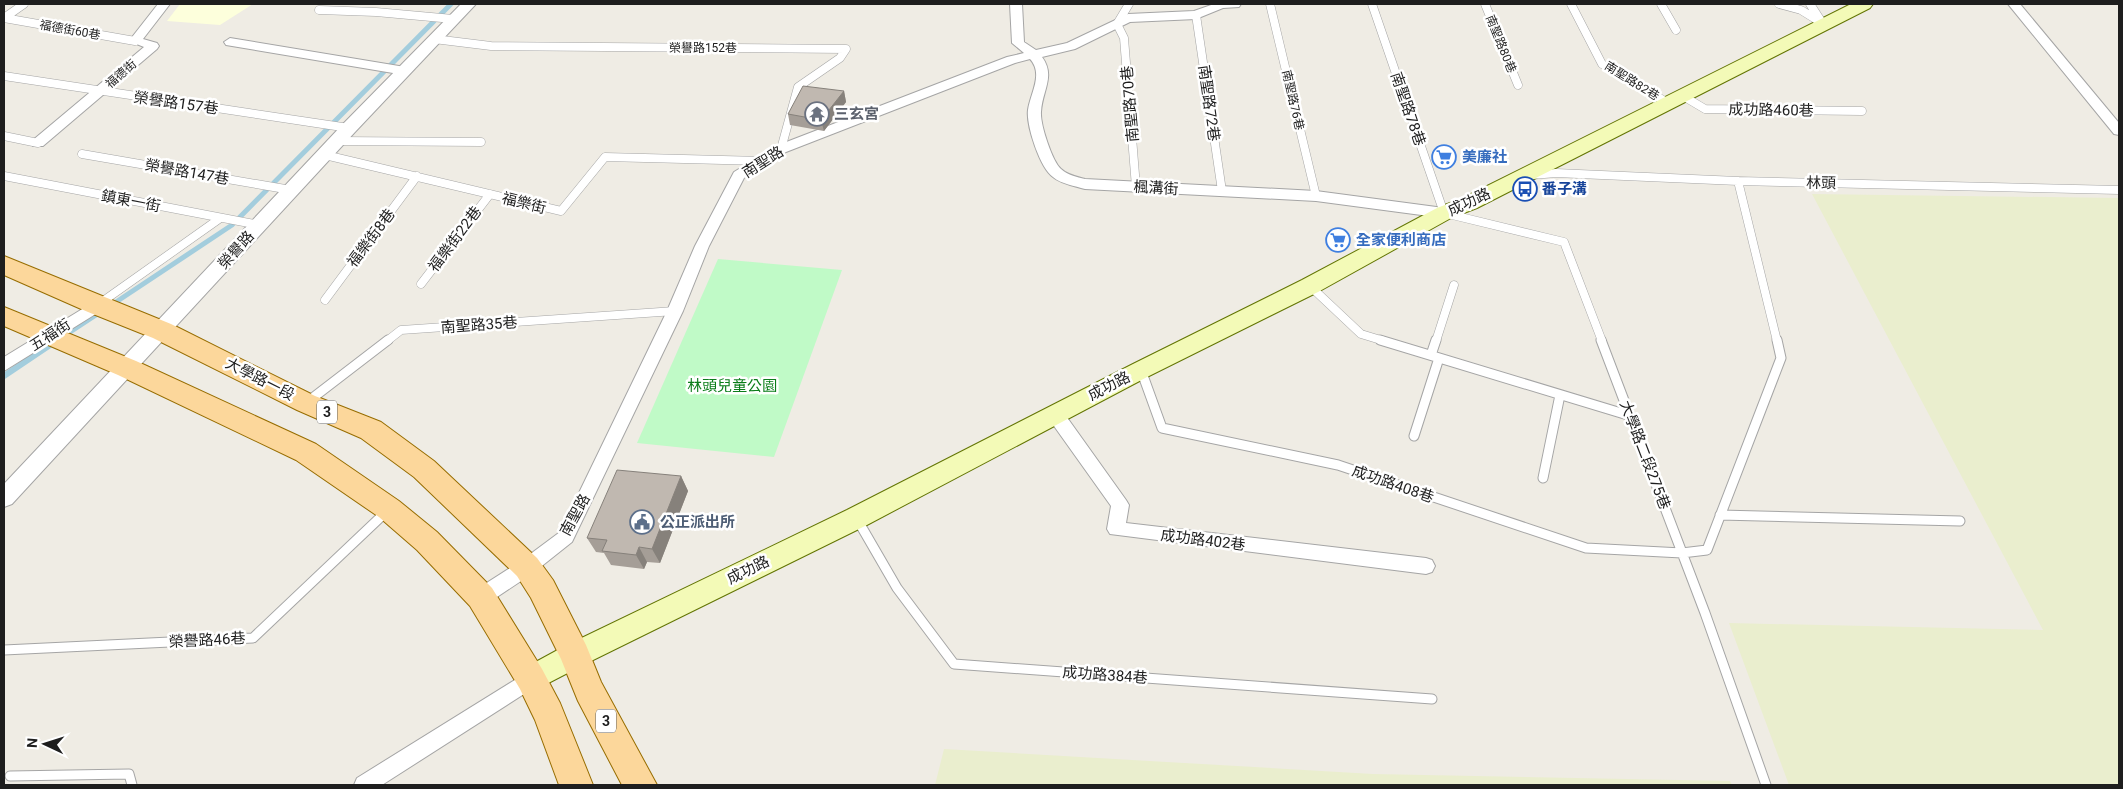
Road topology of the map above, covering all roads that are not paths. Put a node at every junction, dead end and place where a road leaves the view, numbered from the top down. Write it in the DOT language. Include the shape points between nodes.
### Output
graph roads {
  1 [pos="24,4"];
  2 [pos="164,4"];
  3 [pos="469,4"];
  4 [pos="1016,4"];
  5 [pos="1129,4"];
  6 [pos="1235,4"];
  7 [pos="1270,4"];
  8 [pos="1372,4"];
  9 [pos="1485,4"];
  10 [pos="1571,4"];
  11 [pos="1661,4"];
  12 [pos="1779,4"];
  13 [pos="1810,4"];
  14 [pos="1864,4"];
  15 [pos="2014,4"];
  16 [pos="318,10"];
  17 [pos="1196,14"];
  18 [pos="4,18"];
  19 [pos="453,20"];
  20 [pos="1822,23"];
  21 [pos="1117,24"];
  22 [pos="1676,30"];
  23 [pos="434,39"];
  24 [pos="136,41"];
  25 [pos="230,42"];
  26 [pos="1034,54"];
  27 [pos="404,71"];
  28 [pos="4,76"];
  29 [pos="1518,85"];
  30 [pos="101,92"];
  31 [pos="1676,99"];
  32 [pos="1862,111"];
  33 [pos="349,128"];
  34 [pos="2119,131"];
  35 [pos="4,136"];
  36 [pos="337,141"];
  37 [pos="38,142"];
  38 [pos="481,142"];
  39 [pos="780,149"];
  40 [pos="82,154"];
  41 [pos="325,155"];
  42 [pos="762,161"];
  43 [pos="4,176"];
  44 [pos="417,176"];
  45 [pos="1522,176"];
  46 [pos="1738,181"];
  47 [pos="1136,187"];
  48 [pos="291,190"];
  49 [pos="2119,190"];
  50 [pos="1222,191"];
  51 [pos="490,194"];
  52 [pos="1316,196"];
  53 [pos="1444,213"];
  54 [pos="219,219"];
  55 [pos="259,225"];
  56 [pos="4,265"];
  57 [pos="421,284"];
  58 [pos="1310,286"];
  59 [pos="1454,286"];
  60 [pos="325,300"];
  61 [pos="97,306"];
  62 [pos="675,311"];
  63 [pos="4,316"];
  64 [pos="162,331"];
  65 [pos="48,336"];
  66 [pos="1435,356"];
  67 [pos="8,359"];
  68 [pos="127,368"];
  69 [pos="1141,370"];
  70 [pos="1560,395"];
  71 [pos="306,403"];
  72 [pos="1055,414"];
  73 [pos="1630,416"];
  74 [pos="1414,436"];
  75 [pos="1543,478"];
  76 [pos="4,498"];
  77 [pos="389,509"];
  78 [pos="1720,515"];
  79 [pos="856,518"];
  80 [pos="1960,521"];
  81 [pos="1682,553"];
  82 [pos="1426,566"];
  83 [pos="527,567"];
  84 [pos="481,597"];
  85 [pos="4,650"];
  86 [pos="575,655"];
  87 [pos="531,679"];
  88 [pos="1432,699"];
  89 [pos="10,776"];
  90 [pos="132,785"];
  91 [pos="364,785"];
  92 [pos="576,785"];
  93 [pos="640,785"];
  94 [pos="1766,785"];
  1 -- 18 [label="lane"];
  2 -- 24 [label="street, 福德街"];
  3 -- 19 [label="street, 榮譽路"];
  4 -- 26 [label="street, 楓溝街" via="1018,43"];
  5 -- 21 [label="lane"];
  6 -- 17 [label="street, 南聖路" via="1221,5"];
  7 -- 52 [label="lane, 南聖路76巷"];
  8 -- 53 [label="lane, 南聖路78巷"];
  9 -- 29 [label="lane, 南聖路80巷"];
  10 -- 31 [label="lane, 南聖路82巷" via="1602,64"];
  11 -- 22 [label="lane"];
  12 -- 20 [label="lane" via="1801,10"];
  13 -- 20 [label="lane"];
  14 -- 20 [label="main road, 成功路"];
  15 -- 34 [label="street"];
  16 -- 19 [label="lane"];
  17 -- 21 [label="street, 南聖路" via="1128,18"];
  17 -- 50 [label="lane, 南聖路72巷"];
  18 -- 24 [label="lane, 福德街60巷"];
  19 -- 23 [label="street, 榮譽路"];
  20 -- 31 [label="main road, 成功路"];
  21 -- 26 [label="street, 南聖路" via="1071,46"];
  21 -- 47 [label="lane, 南聖路70巷" via="1124,38"];
  23 -- 27 [label="street, 榮譽路"];
  23 -- 39 [label="lane, 榮譽路152巷" via="491,46 846,49 840,58 798,86"];
  24 -- 30 [label="street, 福德街" via="153,46"];
  25 -- 27 [label="street"];
  26 -- 39 [label="street, 南聖路"];
  26 -- 47 [label="street, 楓溝街" via="1042,66 1044,83 1034,114 1049,166 1056,174 1085,184"];
  27 -- 33 [label="street, 榮譽路"];
  28 -- 30 [label="lane, 榮譽路157巷"];
  30 -- 33 [label="lane, 榮譽路157巷"];
  30 -- 37 [label="street, 福德街"];
  31 -- 32 [label="lane, 成功路460巷" via="1705,109"];
  31 -- 45 [label="main road, 成功路"];
  33 -- 36 [label="street, 榮譽路"];
  35 -- 37 [label="lane"];
  36 -- 38 [label="lane"];
  36 -- 41 [label="street, 榮譽路"];
  39 -- 42 [label="street, 南聖路"];
  40 -- 48 [label="lane, 榮譽路147巷"];
  41 -- 44 [label="lane, 福樂街"];
  41 -- 48 [label="street, 榮譽路"];
  42 -- 51 [label="lane, 福樂街" via="605,157 561,212"];
  42 -- 62 [label="street, 南聖路" via="739,175 702,246"];
  43 -- 54 [label="lane, 鎮東一街"];
  44 -- 51 [label="lane, 福樂街"];
  44 -- 60 [label="lane, 福樂街8巷"];
  45 -- 46 [label="lane, 林頭" via="1556,173"];
  45 -- 53 [label="main road, 成功路"];
  46 -- 49 [label="lane, 林頭"];
  46 -- 78 [label="lane" via="1781,358"];
  47 -- 50 [label="street, 楓溝街"];
  48 -- 55 [label="street, 榮譽路"];
  50 -- 52 [label="street, 楓溝街"];
  51 -- 57 [label="lane, 福樂街22巷"];
  52 -- 53 [label="street, 楓溝街"];
  53 -- 58 [label="main road, 成功路"];
  53 -- 73 [label="lane, 大學路二段275巷" via="1564,242"];
  54 -- 55 [label="lane, 鎮東一街"];
  54 -- 61 [label="lane"];
  55 -- 64 [label="street, 榮譽路"];
  56 -- 61 [label="main road, 大學路一段 / 3"];
  58 -- 66 [label="lane" via="1361,334"];
  58 -- 69 [label="main road, 成功路"];
  59 -- 66 [label="lane"];
  61 -- 64 [label="main road, 大學路一段 / 3"];
  61 -- 65 [label="street, 五福街"];
  62 -- 71 [label="lane, 南聖路35巷" via="401,330"];
  62 -- 83 [label="street, 南聖路" via="566,537"];
  63 -- 65 [label="main road"];
  64 -- 68 [label="street, 榮譽路"];
  64 -- 71 [label="main road, 大學路一段 / 3"];
  65 -- 67 [label="street, 五福街"];
  65 -- 68 [label="main road"];
  66 -- 70 [label="lane"];
  66 -- 74 [label="lane"];
  68 -- 76 [label="street, 榮譽路"];
  68 -- 77 [label="main road" via="306,452"];
  69 -- 72 [label="main road, 成功路"];
  69 -- 81 [label="lane, 成功路408巷" via="1162,428 1338,465 1586,548"];
  70 -- 73 [label="lane"];
  70 -- 75 [label="lane"];
  71 -- 83 [label="main road, 大學路一段 / 3" via="371,430 424,469"];
  72 -- 79 [label="main road, 成功路"];
  72 -- 82 [label="street, 成功路402巷" via="1120,505 1116,529"];
  73 -- 81 [label="lane, 大學路二段275巷"];
  77 -- 84 [label="main road" via="428,541"];
  77 -- 85 [label="lane, 榮譽路46巷" via="253,638"];
  78 -- 80 [label="lane"];
  78 -- 81 [label="lane" via="1707,550"];
  79 -- 86 [label="main road, 成功路"];
  79 -- 88 [label="lane, 成功路384巷" via="897,588 954,664"];
  81 -- 94 [label="lane, 大學路二段275巷"];
  83 -- 84 [label="street, 南聖路"];
  83 -- 86 [label="main road, 大學路一段 / 3" via="542,589"];
  84 -- 87 [label="main road"];
  86 -- 87 [label="main road, 成功路"];
  86 -- 93 [label="main road, 3" via="589,690"];
  87 -- 91 [label="street, 成功路"];
  87 -- 92 [label="main road" via="549,714"];
  89 -- 90 [label="lane" via="129,774"];
}
